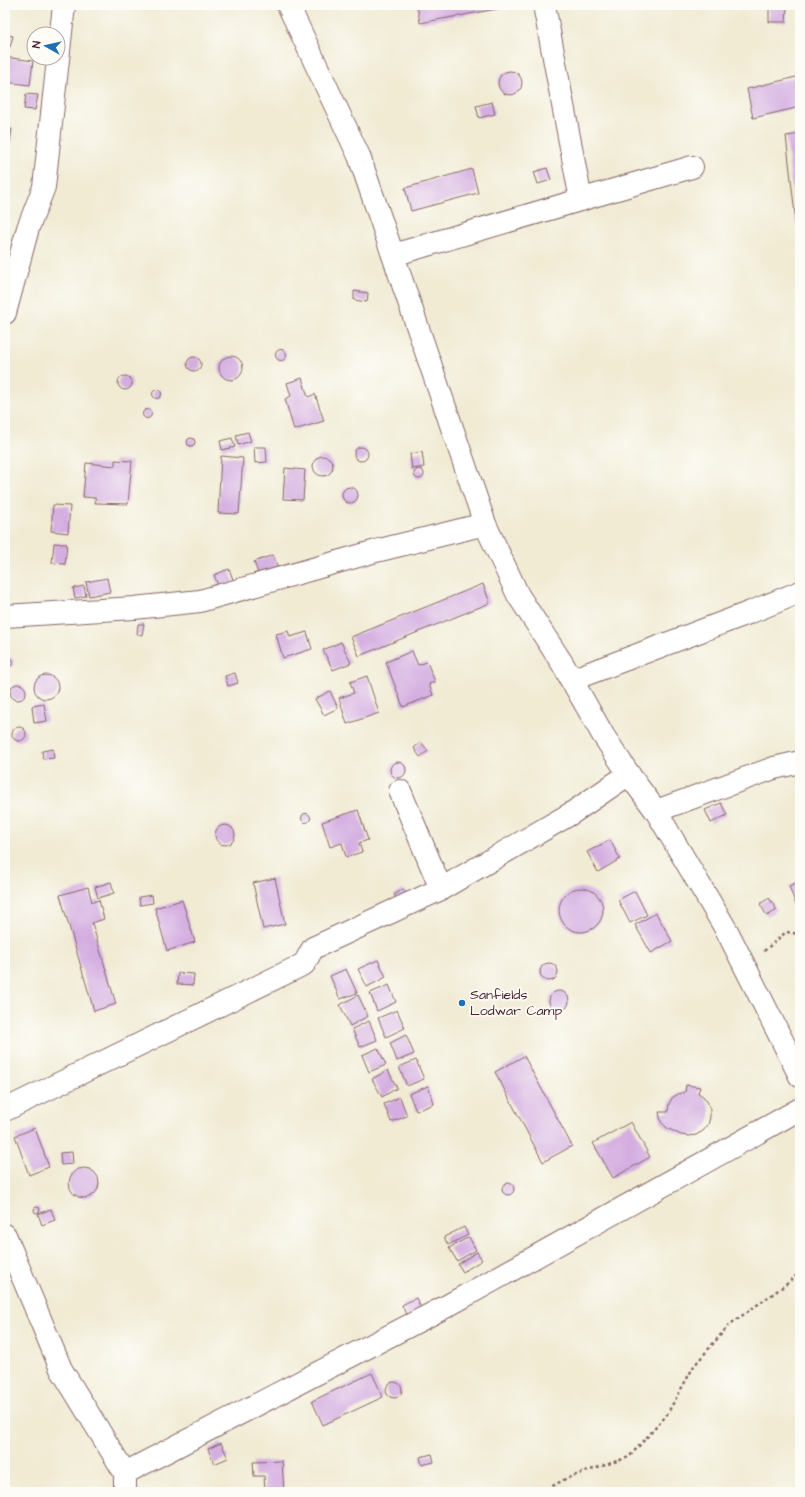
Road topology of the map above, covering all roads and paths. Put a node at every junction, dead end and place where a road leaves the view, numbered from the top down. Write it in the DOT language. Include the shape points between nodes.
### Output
graph roads {
  1 [pos="64,5"];
  2 [pos="288,5"];
  3 [pos="544,5"];
  4 [pos="692,167"];
  5 [pos="581,200"];
  6 [pos="392,255"];
  7 [pos="5,313"];
  8 [pos="485,524"];
  9 [pos="800,592"];
  10 [pos="5,616"];
  11 [pos="571,680"];
  12 [pos="800,762"];
  13 [pos="629,774"];
  14 [pos="400,791"];
  15 [pos="656,811"];
  16 [pos="441,889"];
  17 [pos="800,934"];
  18 [pos="745,967"];
  19 [pos="800,1076"];
  20 [pos="800,1109"];
  21 [pos="5,1110"];
  22 [pos="5,1235"];
  23 [pos="800,1272"];
  24 [pos="125,1482"];
  25 [pos="542,1492"];
  1 -- 7 [label="street" via="44,187 28,228"];
  2 -- 6 [label="street" via="359,156"];
  3 -- 5 [label="street"];
  4 -- 5 [label="street"];
  5 -- 6 [label="street"];
  6 -- 8 [label="street"];
  8 -- 10 [label="street" via="376,551 200,601"];
  8 -- 11 [label="street" via="518,594"];
  9 -- 11 [label="street"];
  11 -- 13 [label="street" via="603,736"];
  12 -- 15 [label="street" via="774,768"];
  13 -- 15 [label="street"];
  13 -- 16 [label="street" via="572,813"];
  14 -- 16 [label="street"];
  15 -- 18 [label="street"];
  16 -- 21 [label="street" via="313,948 304,964"];
  17 -- 18 [label="path" via="786,932"];
  18 -- 19 [label="street"];
  20 -- 24 [label="street"];
  22 -- 24 [label="street" via="61,1369"];
  23 -- 25 [label="path" via="729,1325 694,1366 666,1416 629,1457 568,1478"];
}
